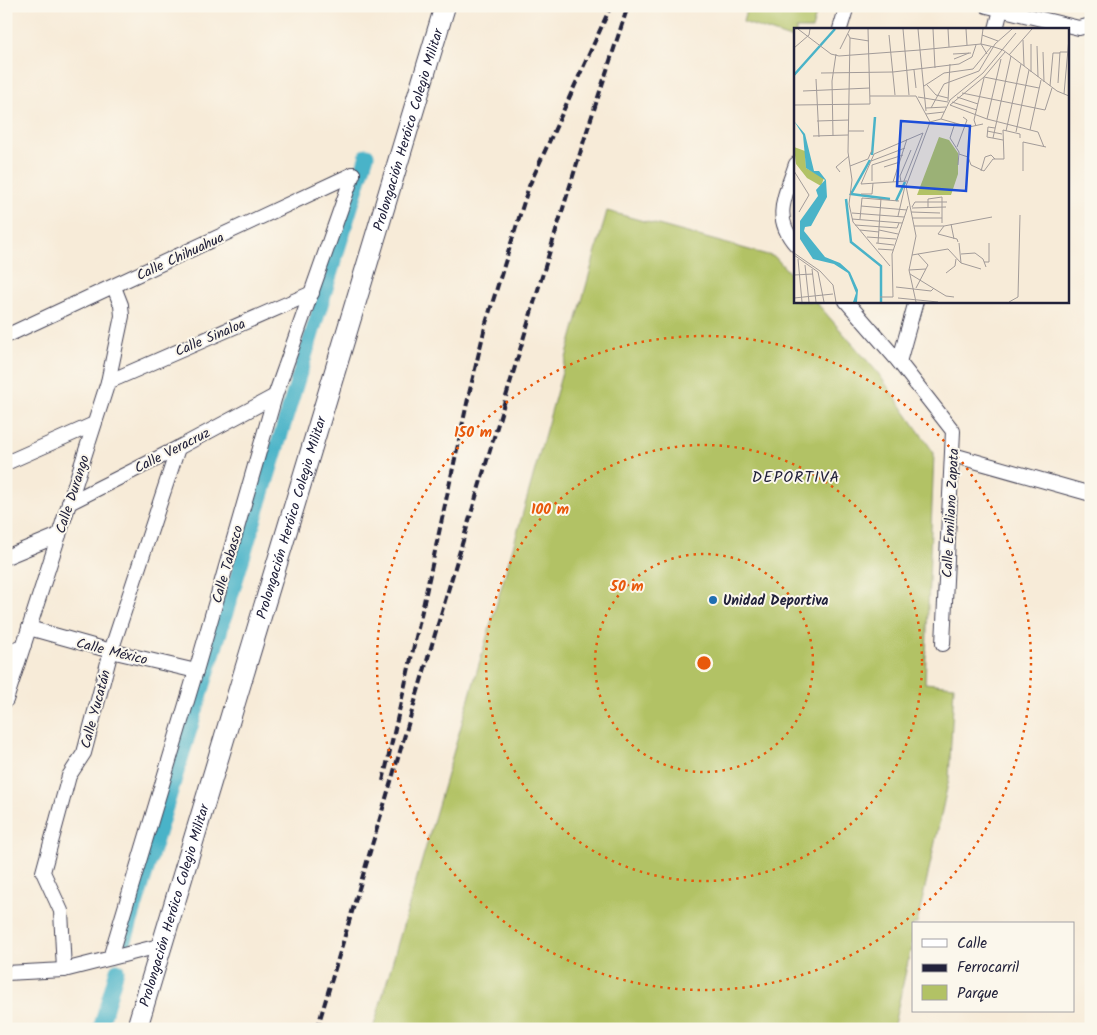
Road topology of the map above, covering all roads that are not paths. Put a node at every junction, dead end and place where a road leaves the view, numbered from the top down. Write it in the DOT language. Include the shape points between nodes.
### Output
graph roads {
  1 [pos="445,6"];
  2 [pos="847,6"];
  3 [pos="987,6"];
  4 [pos="1002,8"];
  5 [pos="1091,25"];
  6 [pos="840,28"];
  7 [pos="996,28"];
  8 [pos="794,170"];
  9 [pos="354,174"];
  10 [pos="794,243"];
  11 [pos="114,287"];
  12 [pos="312,293"];
  13 [pos="847,302"];
  14 [pos="916,302"];
  15 [pos="6,336"];
  16 [pos="899,362"];
  17 [pos="108,382"];
  18 [pos="275,396"];
  19 [pos="94,424"];
  20 [pos="178,448"];
  21 [pos="953,455"];
  22 [pos="6,463"];
  23 [pos="1091,494"];
  24 [pos="69,502"];
  25 [pos="59,535"];
  26 [pos="6,557"];
  27 [pos="29,628"];
  28 [pos="943,644"];
  29 [pos="24,646"];
  30 [pos="111,651"];
  31 [pos="6,653"];
  32 [pos="196,671"];
  33 [pos="6,700"];
  34 [pos="163,945"];
  35 [pos="110,958"];
  36 [pos="64,970"];
  37 [pos="6,973"];
  38 [pos="137,1026"];
  1 -- 34 [label="street, Prolongación Heróico Colegio Militar"];
  2 -- 6 [label="street"];
  3 -- 4 [label="street"];
  4 -- 5 [label="street" via="1079,28"];
  4 -- 7 [label="street"];
  8 -- 10 [label="street" via="781,219"];
  9 -- 11 [label="street, Calle Chihuahua"];
  9 -- 12 [label="street, Calle Tabasco"];
  11 -- 15 [label="street, Calle Chihuahua"];
  11 -- 17 [label="street, Calle Durango" via="122,316"];
  12 -- 17 [label="street, Calle Sinaloa"];
  12 -- 18 [label="street, Calle Tabasco"];
  13 -- 16 [label="street, Calle Emiliano Zapata"];
  14 -- 16 [label="street"];
  16 -- 21 [label="street, Calle Emiliano Zapata" via="953,431"];
  17 -- 19 [label="street, Calle Durango"];
  18 -- 20 [label="street, Calle Veracruz"];
  18 -- 32 [label="street, Calle Tabasco"];
  19 -- 22 [label="street"];
  19 -- 24 [label="street, Calle Durango"];
  20 -- 24 [label="street, Calle Veracruz"];
  20 -- 30 [label="street, Calle Yucatán"];
  21 -- 23 [label="street"];
  21 -- 28 [label="street, Calle Emiliano Zapata"];
  24 -- 25 [label="street, Calle Durango"];
  25 -- 26 [label="street"];
  25 -- 27 [label="street, Calle Durango"];
  27 -- 29 [label="street, Calle Durango"];
  27 -- 30 [label="street, Calle México"];
  29 -- 31 [label="street"];
  29 -- 33 [label="street, Calle Durango"];
  30 -- 32 [label="street, Calle México"];
  30 -- 36 [label="street, Calle Yucatán" via="84,754 69,776 43,872 60,911"];
  32 -- 35 [label="street, Calle Tabasco"];
  34 -- 35 [label="street"];
  34 -- 38 [label="street, Prolongación Heróico Colegio Militar"];
  35 -- 36 [label="street"];
  36 -- 37 [label="street"];
}
